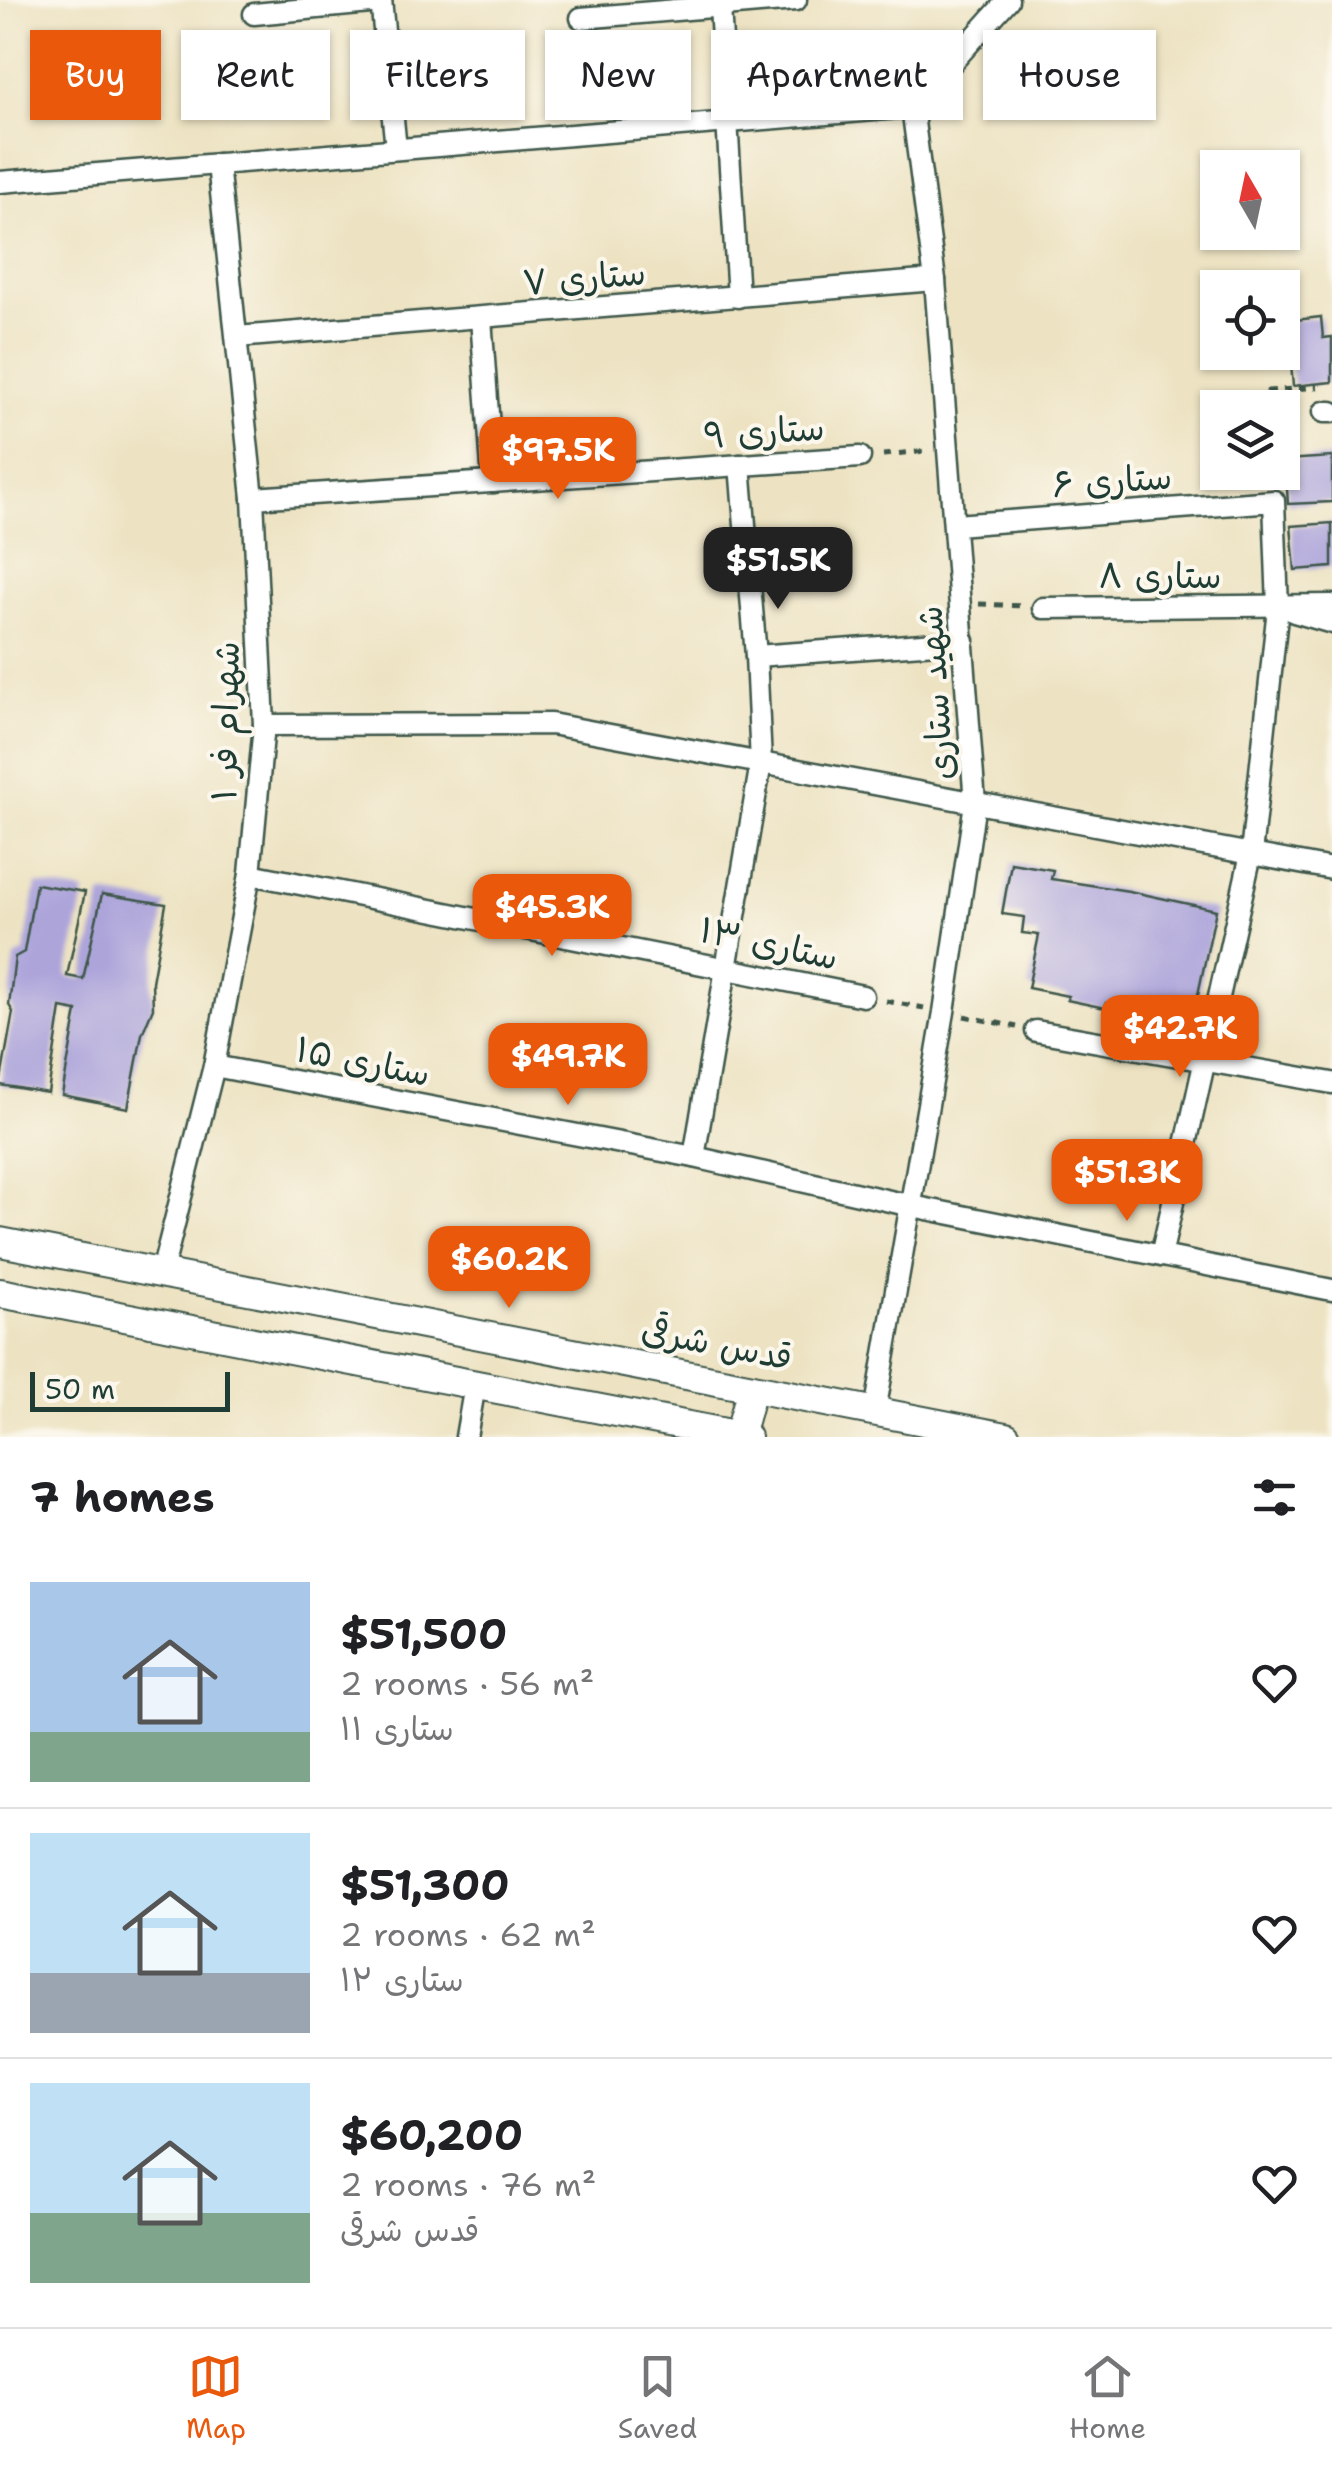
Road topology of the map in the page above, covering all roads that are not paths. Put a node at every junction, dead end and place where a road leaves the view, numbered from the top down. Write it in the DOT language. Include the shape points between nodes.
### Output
graph roads {
  1 [pos="796,0"];
  2 [pos="1008,0"];
  3 [pos="381,1"];
  4 [pos="721,4"];
  5 [pos="254,14"];
  6 [pos="581,18"];
  7 [pos="963,50"];
  8 [pos="751,120"];
  9 [pos="914,120"];
  10 [pos="726,122"];
  11 [pos="396,150"];
  12 [pos="218,164"];
  13 [pos="0,182"];
  14 [pos="935,280"];
  15 [pos="738,296"];
  16 [pos="480,318"];
  17 [pos="237,337"];
  18 [pos="860,457"];
  19 [pos="740,465"];
  20 [pos="494,482"];
  21 [pos="252,498"];
  22 [pos="955,525"];
  23 [pos="1332,606"];
  24 [pos="1043,608"];
  25 [pos="1278,608"];
  26 [pos="1332,623"];
  27 [pos="964,641"];
  28 [pos="756,656"];
  29 [pos="264,725"];
  30 [pos="760,763"];
  31 [pos="975,803"];
  32 [pos="1252,854"];
  33 [pos="1332,870"];
  34 [pos="250,874"];
  35 [pos="726,967"];
  36 [pos="863,996"];
  37 [pos="1036,1031"];
  38 [pos="1206,1059"];
  39 [pos="214,1066"];
  40 [pos="1332,1083"];
  41 [pos="694,1157"];
  42 [pos="912,1206"];
  43 [pos="0,1242"];
  44 [pos="1161,1256"];
  45 [pos="162,1272"];
  46 [pos="1332,1290"];
  47 [pos="0,1293"];
  48 [pos="475,1386"];
  49 [pos="752,1388"];
  50 [pos="875,1412"];
  51 [pos="742,1436"];
  52 [pos="466,1437"];
  53 [pos="1006,1437"];
  1 -- 4 [label="street"];
  2 -- 7 [label="street"];
  3 -- 5 [label="street"];
  3 -- 11 [label="street"];
  4 -- 6 [label="street"];
  4 -- 10 [label="street"];
  8 -- 10 [label="street"];
  9 -- 14 [label="street, شهید ستاری"];
  10 -- 11 [label="street"];
  10 -- 15 [label="street"];
  11 -- 12 [label="street"];
  12 -- 13 [label="street"];
  12 -- 17 [label="street, شهرام فر ۱"];
  14 -- 15 [label="street, ستاری ۷"];
  14 -- 22 [label="street, شهید ستاری"];
  15 -- 16 [label="street, ستاری ۷"];
  16 -- 17 [label="street, ستاری ۷"];
  16 -- 20 [label="street"];
  17 -- 21 [label="street, شهرام فر ۱"];
  18 -- 19 [label="street, ستاری ۹"];
  19 -- 20 [label="street, ستاری ۹"];
  19 -- 28 [label="street"];
  20 -- 21 [label="street, ستاری ۹"];
  21 -- 29 [label="street, شهرام فر ۱"];
  22 -- 25 [label="street, ستاری ۶" via="1274,500"];
  22 -- 27 [label="street, شهید ستاری"];
  23 -- 25 [label="street"];
  24 -- 25 [label="street, ستاری ۸"];
  25 -- 26 [label="street"];
  25 -- 32 [label="street"];
  27 -- 28 [label="street"];
  27 -- 31 [label="street, شهید ستاری"];
  28 -- 30 [label="street"];
  29 -- 30 [label="street" via="550,724"];
  29 -- 34 [label="street, شهرام فر ۱"];
  30 -- 31 [label="street"];
  30 -- 35 [label="street"];
  31 -- 32 [label="street"];
  31 -- 42 [label="street, شهید ستاری"];
  32 -- 33 [label="street"];
  32 -- 38 [label="street"];
  34 -- 35 [label="street, ستاری ۱۳"];
  34 -- 39 [label="street, شهرام فر ۱"];
  35 -- 36 [label="street, ستاری ۱۳"];
  35 -- 41 [label="street"];
  37 -- 38 [label="street"];
  38 -- 40 [label="street"];
  38 -- 44 [label="street"];
  39 -- 41 [label="street, ستاری ۱۵"];
  39 -- 45 [label="street, شهرام فر ۱"];
  41 -- 42 [label="street, ستاری ۱۵"];
  42 -- 44 [label="street, ستاری ۱۵"];
  42 -- 50 [label="street, شهید ستاری"];
  43 -- 45 [label="street, قدس شرقی"];
  44 -- 46 [label="street, ستاری ۱۵"];
  45 -- 49 [label="street, قدس شرقی"];
  47 -- 48 [label="street"];
  48 -- 51 [label="street"];
  48 -- 52 [label="street"];
  49 -- 50 [label="street, قدس شرقی"];
  49 -- 51 [label="street"];
  50 -- 53 [label="street, قدس شرقی"];
}
